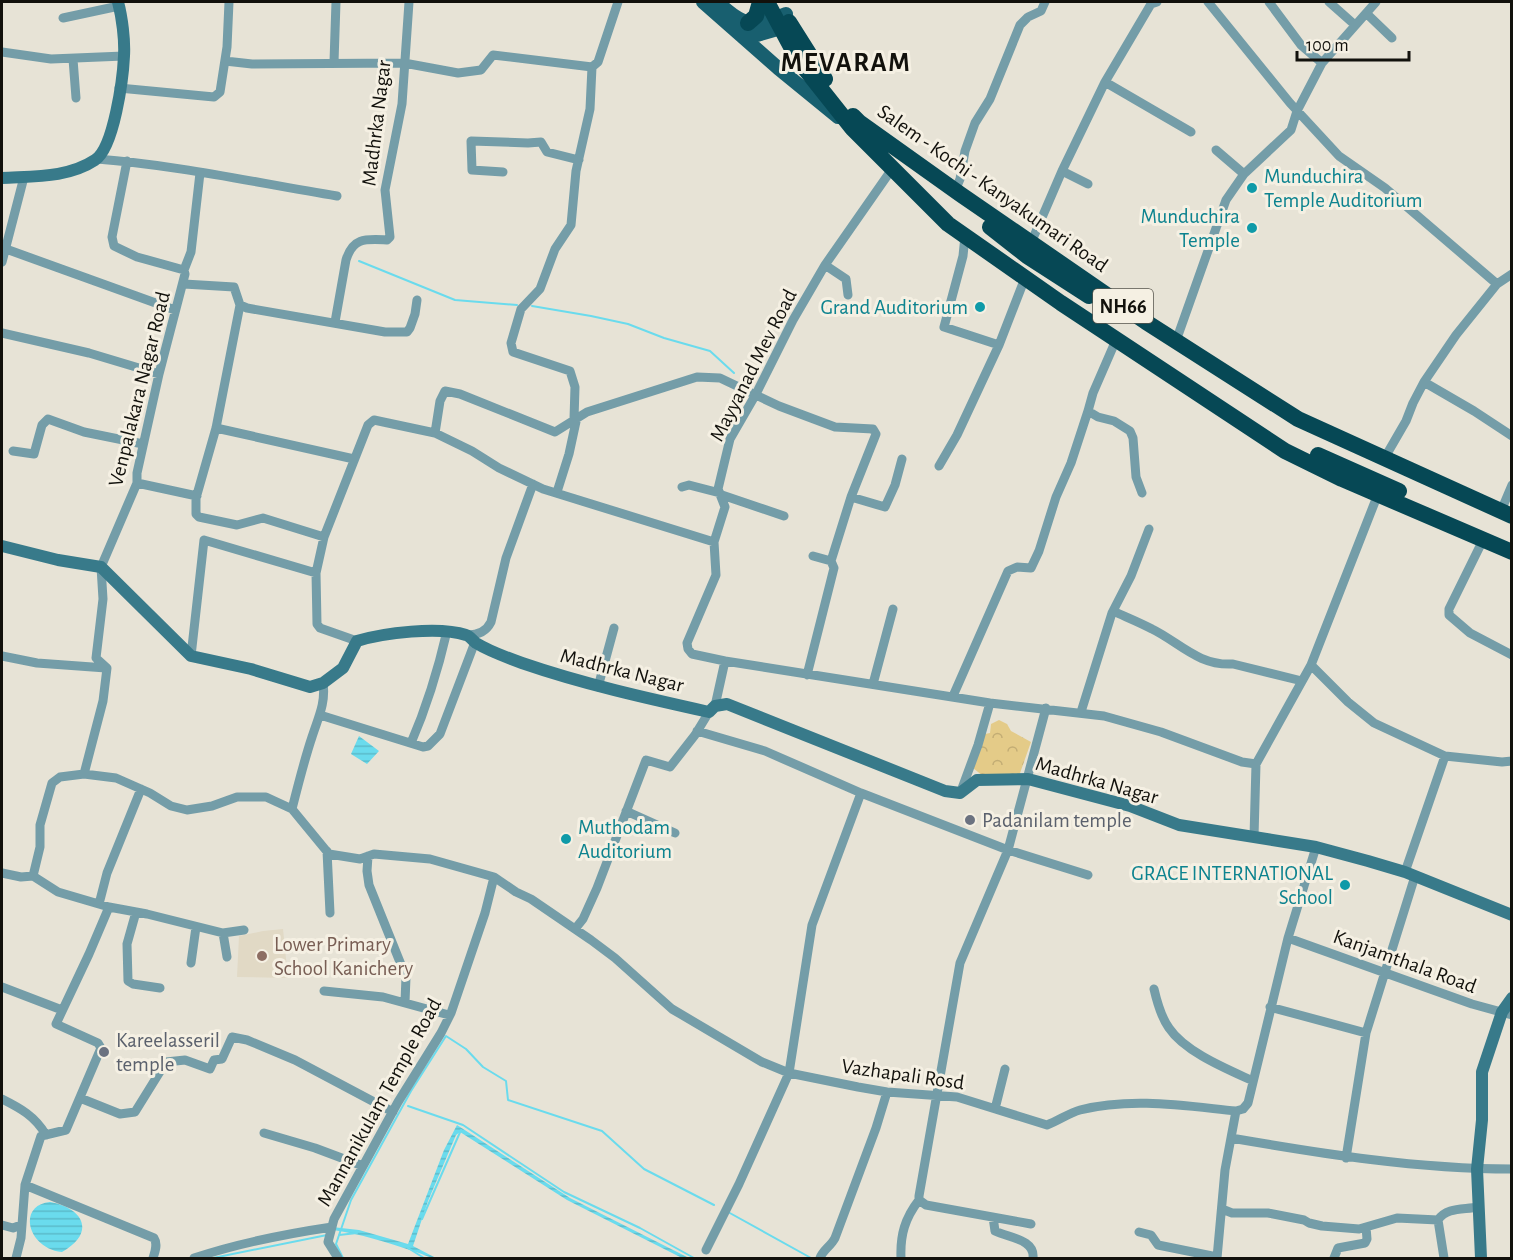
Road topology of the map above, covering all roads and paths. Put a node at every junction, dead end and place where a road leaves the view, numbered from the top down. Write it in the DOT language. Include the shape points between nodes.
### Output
graph roads {
  1 [pos="229,2"];
  2 [pos="336,2"];
  3 [pos="409,2"];
  4 [pos="618,2"];
  5 [pos="703,2"];
  6 [pos="717,2"];
  7 [pos="760,2"];
  8 [pos="767,2"];
  9 [pos="1045,2"];
  10 [pos="1157,2"];
  11 [pos="1208,2"];
  12 [pos="1329,2"];
  13 [pos="1376,2"];
  14 [pos="1272,3"];
  15 [pos="118,4"];
  16 [pos="1366,13"];
  17 [pos="781,16"];
  18 [pos="63,18"];
  19 [pos="1355,25"];
  20 [pos="741,27"];
  21 [pos="1392,38"];
  22 [pos="2,52"];
  23 [pos="124,56"];
  24 [pos="73,58"];
  25 [pos="225,61"];
  26 [pos="334,62"];
  27 [pos="404,63"];
  28 [pos="1322,63"];
  29 [pos="592,68"];
  30 [pos="1105,82"];
  31 [pos="119,88"];
  32 [pos="76,98"];
  33 [pos="1297,111"];
  34 [pos="852,128"];
  35 [pos="1191,132"];
  36 [pos="1216,150"];
  37 [pos="97,159"];
  38 [pos="579,160"];
  39 [pos="127,161"];
  40 [pos="892,169"];
  41 [pos="1062,171"];
  42 [pos="503,172"];
  43 [pos="200,173"];
  44 [pos="932,174"];
  45 [pos="1245,174"];
  46 [pos="24,177"];
  47 [pos="2,178"];
  48 [pos="1088,184"];
  49 [pos="955,191"];
  50 [pos="337,196"];
  51 [pos="922,198"];
  52 [pos="965,236"];
  53 [pos="1031,243"];
  54 [pos="6,249"];
  55 [pos="2,262"];
  56 [pos="825,266"];
  57 [pos="184,270"];
  58 [pos="1512,274"];
  59 [pos="1025,278"];
  60 [pos="184,284"];
  61 [pos="1497,284"];
  62 [pos="848,295"];
  63 [pos="417,300"];
  64 [pos="240,305"];
  65 [pos="175,310"];
  66 [pos="335,322"];
  67 [pos="2,333"];
  68 [pos="1116,340"];
  69 [pos="1176,341"];
  70 [pos="999,345"];
  71 [pos="159,374"];
  72 [pos="1424,382"];
  73 [pos="756,394"];
  74 [pos="1088,411"];
  75 [pos="575,418"];
  76 [pos="216,428"];
  77 [pos="435,433"];
  78 [pos="1512,436"];
  79 [pos="143,444"];
  80 [pos="14,451"];
  81 [pos="354,459"];
  82 [pos="902,459"];
  83 [pos="1384,459"];
  84 [pos="939,466"];
  85 [pos="137,483"];
  86 [pos="533,484"];
  87 [pos="1512,485"];
  88 [pos="682,487"];
  89 [pos="557,492"];
  90 [pos="1142,493"];
  91 [pos="721,494"];
  92 [pos="1378,494"];
  93 [pos="197,496"];
  94 [pos="851,497"];
  95 [pos="1506,513"];
  96 [pos="784,516"];
  97 [pos="1512,527"];
  98 [pos="1149,529"];
  99 [pos="324,537"];
  100 [pos="1483,540"];
  101 [pos="714,542"];
  102 [pos="1512,542"];
  103 [pos="2,546"];
  104 [pos="1512,552"];
  105 [pos="813,556"];
  106 [pos="831,561"];
  107 [pos="101,567"];
  108 [pos="316,573"];
  109 [pos="893,609"];
  110 [pos="1113,611"];
  111 [pos="614,628"];
  112 [pos="447,631"];
  113 [pos="472,639"];
  114 [pos="357,641"];
  115 [pos="2,656"];
  116 [pos="191,656"];
  117 [pos="1512,656"];
  118 [pos="725,661"];
  119 [pos="1311,666"];
  120 [pos="106,668"];
  121 [pos="807,675"];
  122 [pos="1302,681"];
  123 [pos="323,683"];
  124 [pos="873,684"];
  125 [pos="598,687"];
  126 [pos="953,696"];
  127 [pos="990,703"];
  128 [pos="1046,708"];
  129 [pos="712,709"];
  130 [pos="1081,712"];
  131 [pos="320,716"];
  132 [pos="697,731"];
  133 [pos="411,743"];
  134 [pos="1445,756"];
  135 [pos="1512,761"];
  136 [pos="1256,764"];
  137 [pos="86,774"];
  138 [pos="1028,779"];
  139 [pos="141,789"];
  140 [pos="861,793"];
  141 [pos="960,793"];
  142 [pos="292,809"];
  143 [pos="626,811"];
  144 [pos="675,834"];
  145 [pos="1254,837"];
  146 [pos="1316,847"];
  147 [pos="1008,850"];
  148 [pos="327,851"];
  149 [pos="368,856"];
  150 [pos="2,873"];
  151 [pos="1088,874"];
  152 [pos="1410,874"];
  153 [pos="33,876"];
  154 [pos="494,877"];
  155 [pos="104,906"];
  156 [pos="136,912"];
  157 [pos="330,913"];
  158 [pos="1512,915"];
  159 [pos="196,927"];
  160 [pos="575,929"];
  161 [pos="244,930"];
  162 [pos="223,933"];
  163 [pos="1288,938"];
  164 [pos="227,957"];
  165 [pos="191,963"];
  166 [pos="1386,973"];
  167 [pos="2,987"];
  168 [pos="160,988"];
  169 [pos="1154,989"];
  170 [pos="324,991"];
  171 [pos="1512,998"];
  172 [pos="405,1002"];
  173 [pos="1270,1007"];
  174 [pos="62,1010"];
  175 [pos="1507,1014"];
  176 [pos="450,1015"];
  177 [pos="1366,1033"];
  178 [pos="1005,1069"];
  179 [pos="789,1073"];
  180 [pos="1253,1081"];
  181 [pos="887,1092"];
  182 [pos="937,1096"];
  183 [pos="80,1098"];
  184 [pos="2,1099"];
  185 [pos="995,1109"];
  186 [pos="1236,1111"];
  187 [pos="393,1112"];
  188 [pos="264,1133"];
  189 [pos="46,1135"];
  190 [pos="1231,1138"];
  191 [pos="1346,1158"];
  192 [pos="363,1166"];
  193 [pos="1477,1169"];
  194 [pos="1512,1169"];
  195 [pos="25,1185"];
  196 [pos="919,1200"];
  197 [pos="1478,1207"];
  198 [pos="1222,1209"];
  199 [pos="993,1217"];
  200 [pos="1438,1220"];
  201 [pos="1031,1224"];
  202 [pos="2,1225"];
  203 [pos="21,1225"];
  204 [pos="1366,1227"];
  205 [pos="332,1229"];
  206 [pos="1139,1232"];
  207 [pos="706,1250"];
  208 [pos="16,1258"];
  209 [pos="153,1258"];
  210 [pos="194,1258"];
  211 [pos="338,1258"];
  212 [pos="820,1258"];
  213 [pos="901,1258"];
  214 [pos="1033,1258"];
  215 [pos="1217,1258"];
  216 [pos="1334,1258"];
  217 [pos="1444,1258"];
  218 [pos="1481,1258"];
  1 -- 25 [label="street"];
  2 -- 26 [label="street"];
  3 -- 27 [label="street, Madhrka Nagar"];
  4 -- 29 [label="street" via="598,62"];
  5 -- 20 [label="main road"];
  6 -- 20 [label="main road" via="740,20"];
  7 -- 20 [label="highway" via="756,16"];
  8 -- 17 [label="highway, Salem - Kochi - Kanyakumari Road / NH66"];
  9 -- 49 [label="street" via="1041,11 1020,25 990,99 975,123"];
  10 -- 30 [label="street" via="1151,4"];
  11 -- 33 [label="street"];
  12 -- 19 [label="street"];
  13 -- 16 [label="street"];
  14 -- 28 [label="street" via="1301,45"];
  15 -- 18 [label="street"];
  15 -- 23 [label="street"];
  16 -- 19 [label="street"];
  16 -- 21 [label="street"];
  17 -- 20 [label="main road" via="764,24"];
  17 -- 34 [label="highway, Salem - Kochi - Kanyakumari Road / NH66" via="798,60"];
  17 -- 44 [label="highway, Salem - Kochi - Kanyakumari Road / NH66" via="860,122"];
  19 -- 28 [label="street"];
  20 -- 34 [label="main road"];
  22 -- 24 [label="street"];
  23 -- 24 [label="street"];
  23 -- 31 [label="street"];
  24 -- 32 [label="street"];
  25 -- 26 [label="street"];
  25 -- 31 [label="street" via="220,92 214,97"];
  26 -- 27 [label="street"];
  27 -- 29 [label="street" via="458,73 481,70 493,55"];
  27 -- 66 [label="street, Madhrka Nagar" via="402,104 385,190 390,237 365,239 349,250"];
  28 -- 33 [label="street"];
  29 -- 38 [label="street" via="590,109"];
  30 -- 35 [label="street"];
  30 -- 41 [label="street"];
  31 -- 37 [label="street" via="117,112"];
  33 -- 45 [label="street" via="1291,130"];
  33 -- 61 [label="street" via="1339,156 1385,188"];
  34 -- 40 [label="highway, Salem - Kochi - Kanyakumari Road / NH66"];
  36 -- 45 [label="street"];
  37 -- 39 [label="street, Madhrka Nagar"];
  37 -- 46 [label="street" via="68,172"];
  38 -- 42 [label="street" via="547,152 541,142 471,141 472,170"];
  38 -- 75 [label="street" via="571,225 555,249 540,289 521,309 511,343 513,352 570,371"];
  39 -- 43 [label="street, Madhrka Nagar"];
  39 -- 57 [label="street" via="112,237 114,246"];
  40 -- 51 [label="highway, Salem - Kochi - Kanyakumari Road / NH66"];
  40 -- 56 [label="street, Mayyanad Mev Road"];
  41 -- 48 [label="street"];
  41 -- 53 [label="street"];
  43 -- 50 [label="street, Madhrka Nagar"];
  43 -- 57 [label="street" via="191,252"];
  44 -- 49 [label="highway, Salem - Kochi - Kanyakumari Road / NH66"];
  44 -- 97 [label="highway" via="964,208 1027,256 1293,428"];
  45 -- 69 [label="street" via="1226,200"];
  46 -- 47 [label="street"];
  46 -- 54 [label="street"];
  49 -- 53 [label="highway, Salem - Kochi - Kanyakumari Road / NH66"];
  51 -- 52 [label="highway, Salem - Kochi - Kanyakumari Road / NH66"];
  51 -- 102 [label="highway" via="1290,442"];
  52 -- 59 [label="highway, Salem - Kochi - Kanyakumari Road / NH66"];
  52 -- 70 [label="street" via="944,327"];
  53 -- 69 [label="highway, Salem - Kochi - Kanyakumari Road / NH66"];
  54 -- 55 [label="street"];
  54 -- 65 [label="street"];
  56 -- 62 [label="street" via="844,276"];
  56 -- 73 [label="street, Mayyanad Mev Road"];
  57 -- 60 [label="street"];
  58 -- 61 [label="street"];
  59 -- 68 [label="highway, Salem - Kochi - Kanyakumari Road / NH66"];
  59 -- 70 [label="street"];
  60 -- 64 [label="street" via="234,287"];
  60 -- 65 [label="street, Venpalakara Nagar Road"];
  61 -- 72 [label="street"];
  63 -- 66 [label="street" via="405,333"];
  64 -- 66 [label="street"];
  64 -- 76 [label="street"];
  65 -- 71 [label="street, Venpalakara Nagar Road"];
  67 -- 71 [label="street"];
  68 -- 74 [label="street"];
  68 -- 92 [label="highway, Salem - Kochi - Kanyakumari Road / NH66" via="1285,451"];
  69 -- 83 [label="highway, Salem - Kochi - Kanyakumari Road / NH66" via="1298,419"];
  70 -- 84 [label="street"];
  71 -- 79 [label="street, Venpalakara Nagar Road"];
  72 -- 78 [label="street"];
  72 -- 83 [label="street"];
  73 -- 75 [label="street" via="720,378 697,377"];
  73 -- 91 [label="street, Mayyanad Mev Road" via="730,439 718,489"];
  73 -- 94 [label="street" via="835,427 873,429 876,434"];
  74 -- 90 [label="street" via="1130,431"];
  74 -- 126 [label="street" via="1031,568 1008,571"];
  75 -- 77 [label="street" via="555,432 445,391"];
  75 -- 89 [label="street"];
  76 -- 81 [label="street"];
  76 -- 93 [label="street"];
  77 -- 81 [label="street" via="372,421"];
  77 -- 86 [label="street"];
  79 -- 80 [label="street" via="84,432 48,419 43,421 34,454"];
  79 -- 85 [label="street, Venpalakara Nagar Road"];
  81 -- 99 [label="street"];
  82 -- 94 [label="street" via="885,507"];
  83 -- 95 [label="highway, Salem - Kochi - Kanyakumari Road / NH66"];
  85 -- 93 [label="street"];
  85 -- 107 [label="street, Venpalakara Nagar Road"];
  86 -- 89 [label="street"];
  86 -- 113 [label="street" via="506,558 491,622"];
  87 -- 95 [label="street"];
  88 -- 91 [label="street" via="690,485"];
  89 -- 101 [label="street"];
  91 -- 96 [label="street"];
  91 -- 101 [label="street, Mayyanad Mev Road" via="725,507"];
  92 -- 100 [label="highway, Salem - Kochi - Kanyakumari Road / NH66"];
  92 -- 119 [label="street"];
  93 -- 99 [label="street" via="195,510 199,517 237,525 263,518"];
  94 -- 106 [label="street"];
  98 -- 110 [label="street"];
  99 -- 108 [label="street"];
  100 -- 104 [label="highway, Salem - Kochi - Kanyakumari Road / NH66"];
  100 -- 117 [label="street" via="1449,615 1470,633"];
  101 -- 118 [label="street, Mayyanad Mev Road" via="716,575 687,643 692,654"];
  103 -- 107 [label="street"];
  105 -- 106 [label="street"];
  106 -- 121 [label="street" via="834,568"];
  107 -- 116 [label="street"];
  107 -- 120 [label="street, Venpalakara Nagar Road" via="103,598 96,658"];
  108 -- 114 [label="street" via="317,624"];
  108 -- 116 [label="street" via="204,540"];
  109 -- 124 [label="street"];
  110 -- 122 [label="street" via="1152,629 1193,655"];
  110 -- 130 [label="street"];
  111 -- 125 [label="street"];
  112 -- 113 [label="street, Madhrka Nagar"];
  112 -- 114 [label="street, Madhrka Nagar" via="392,633"];
  112 -- 133 [label="street" via="436,676"];
  113 -- 125 [label="street, Madhrka Nagar" via="519,663"];
  113 -- 133 [label="street" via="441,734 428,746"];
  114 -- 123 [label="street" via="343,668"];
  115 -- 120 [label="street"];
  116 -- 123 [label="street" via="310,687"];
  118 -- 121 [label="street"];
  118 -- 129 [label="street"];
  119 -- 122 [label="street"];
  119 -- 134 [label="street" via="1374,723"];
  120 -- 137 [label="street, Venpalakara Nagar Road" via="104,701"];
  121 -- 124 [label="street"];
  122 -- 136 [label="street"];
  123 -- 131 [label="street" via="325,699"];
  124 -- 126 [label="street"];
  125 -- 129 [label="street, Madhrka Nagar"];
  126 -- 127 [label="street"];
  127 -- 128 [label="street"];
  127 -- 141 [label="street"];
  128 -- 130 [label="street"];
  128 -- 138 [label="street"];
  129 -- 132 [label="street"];
  129 -- 141 [label="street, Madhrka Nagar" via="727,704 945,791"];
  130 -- 136 [label="street" via="1161,732"];
  131 -- 133 [label="street"];
  131 -- 142 [label="street"];
  132 -- 140 [label="street" via="765,751"];
  132 -- 143 [label="street" via="670,767 646,760"];
  134 -- 135 [label="street"];
  134 -- 152 [label="street"];
  136 -- 145 [label="street"];
  137 -- 139 [label="street" via="116,778"];
  137 -- 153 [label="street" via="60,777 52,783 40,825"];
  138 -- 141 [label="street, Madhrka Nagar" via="977,780"];
  138 -- 145 [label="street, Madhrka Nagar" via="1130,806 1179,825"];
  138 -- 147 [label="street"];
  139 -- 142 [label="street" via="171,806 187,810 237,797 266,797"];
  139 -- 155 [label="street" via="107,873"];
  140 -- 147 [label="street"];
  140 -- 179 [label="street" via="812,925"];
  142 -- 148 [label="street"];
  143 -- 144 [label="street"];
  143 -- 160 [label="street" via="597,888"];
  145 -- 146 [label="street, Madhrka Nagar"];
  146 -- 152 [label="street, Madhrka Nagar"];
  146 -- 163 [label="street"];
  147 -- 151 [label="street"];
  147 -- 182 [label="street" via="960,963"];
  148 -- 149 [label="street" via="360,859"];
  148 -- 157 [label="street"];
  149 -- 154 [label="street" via="430,859"];
  149 -- 172 [label="street" via="369,885 406,977"];
  150 -- 153 [label="street"];
  152 -- 158 [label="street, Madhrka Nagar"];
  152 -- 166 [label="street"];
  153 -- 155 [label="street" via="58,892"];
  154 -- 160 [label="street"];
  154 -- 176 [label="street, Mannanikulam Temple Road"];
  155 -- 156 [label="street"];
  155 -- 174 [label="street" via="89,954"];
  156 -- 159 [label="street"];
  156 -- 168 [label="street" via="127,944 129,981"];
  159 -- 162 [label="street"];
  159 -- 165 [label="street"];
  160 -- 179 [label="street, Vazhapali Rosd" via="615,958 672,1009 747,1054"];
  161 -- 162 [label="street"];
  162 -- 164 [label="street"];
  163 -- 166 [label="street, Kanjamthala Road"];
  163 -- 173 [label="street"];
  166 -- 175 [label="street, Kanjamthala Road"];
  166 -- 177 [label="street"];
  167 -- 174 [label="street"];
  169 -- 180 [label="street" via="1159,1009 1180,1041"];
  170 -- 172 [label="street"];
  171 -- 175 [label="street"];
  172 -- 176 [label="street"];
  173 -- 177 [label="street"];
  173 -- 180 [label="street"];
  174 -- 183 [label="street" via="56,1024 101,1048"];
  175 -- 193 [label="street" via="1482,1072"];
  176 -- 187 [label="street, Mannanikulam Temple Road"];
  177 -- 191 [label="street"];
  178 -- 185 [label="street"];
  179 -- 181 [label="street, Vazhapali Rosd"];
  179 -- 207 [label="street"];
  180 -- 186 [label="street" via="1248,1103"];
  181 -- 182 [label="street, Vazhapali Rosd"];
  181 -- 212 [label="street" via="835,1238"];
  182 -- 185 [label="street, Vazhapali Rosd" via="957,1097"];
  182 -- 196 [label="street"];
  183 -- 187 [label="street" via="120,1114 135,1112 166,1062 185,1060 210,1069 214,1060 222,1059 232,1037 295,1060"];
  183 -- 189 [label="street" via="66,1130"];
  184 -- 189 [label="street" via="38,1122"];
  185 -- 186 [label="street, Vazhapali Rosd" via="1047,1125 1077,1110 1111,1103"];
  186 -- 190 [label="street"];
  187 -- 192 [label="street, Mannanikulam Temple Road"];
  188 -- 192 [label="street"];
  189 -- 195 [label="street" via="41,1136"];
  190 -- 191 [label="street"];
  190 -- 198 [label="street"];
  191 -- 193 [label="street"];
  192 -- 205 [label="street, Mannanikulam Temple Road"];
  193 -- 194 [label="street"];
  193 -- 197 [label="street"];
  195 -- 203 [label="street"];
  195 -- 209 [label="street" via="154,1238"];
  196 -- 199 [label="street" via="926,1205"];
  196 -- 213 [label="street" via="908,1214 900,1245"];
  197 -- 200 [label="street" via="1443,1212"];
  197 -- 218 [label="street"];
  198 -- 204 [label="street" via="1232,1213 1268,1213 1322,1226"];
  198 -- 215 [label="street"];
  199 -- 201 [label="street"];
  199 -- 214 [label="street" via="995,1231 1030,1245"];
  200 -- 204 [label="street" via="1397,1218"];
  200 -- 217 [label="street"];
  202 -- 203 [label="street"];
  203 -- 208 [label="street"];
  204 -- 216 [label="street" via="1365,1244 1338,1248"];
  205 -- 210 [label="street" via="302,1231"];
  205 -- 211 [label="street, Mannanikulam Temple Road" via="328,1242"];
  206 -- 215 [label="street" via="1150,1235 1158,1245"];
}
